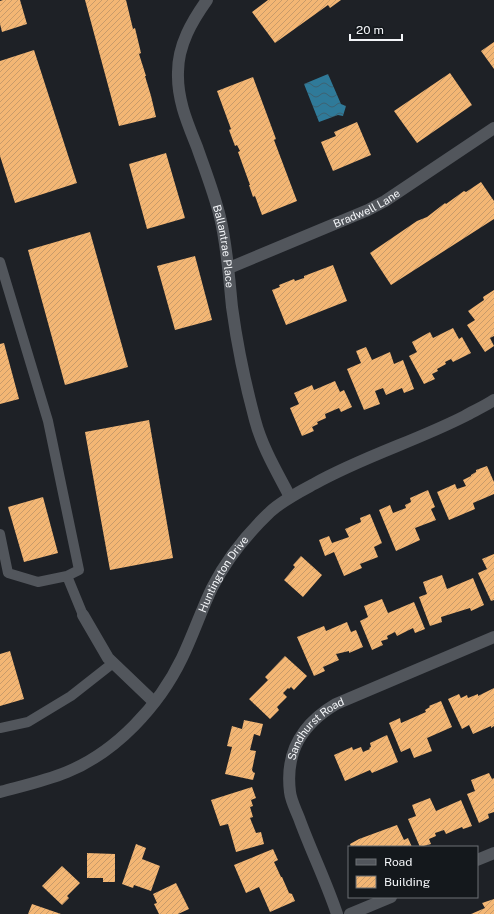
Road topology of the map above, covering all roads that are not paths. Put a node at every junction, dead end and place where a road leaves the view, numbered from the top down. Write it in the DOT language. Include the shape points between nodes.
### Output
graph roads {
  1 [pos="207,0"];
  2 [pos="494,128"];
  3 [pos="0,262"];
  4 [pos="229,268"];
  5 [pos="493,403"];
  6 [pos="290,497"];
  7 [pos="0,534"];
  8 [pos="67,576"];
  9 [pos="83,615"];
  10 [pos="494,637"];
  11 [pos="113,663"];
  12 [pos="154,702"];
  13 [pos="0,728"];
  14 [pos="0,792"];
  15 [pos="494,853"];
  16 [pos="478,860"];
  17 [pos="388,898"];
  18 [pos="337,914"];
  19 [pos="350,914"];
  1 -- 4 [label="street, Ballantrae Place" via="194,18 182,45 178,85 182,109 220,217"];
  2 -- 4 [label="street, Bradwell Lane" via="368,210"];
  3 -- 8 [label="lane" via="48,421 79,570"];
  4 -- 6 [label="street, Ballantrae Place" via="232,307 241,360 255,420 260,438"];
  5 -- 6 [label="street, Huntington Drive" via="333,473"];
  6 -- 12 [label="street, Huntington Drive" via="248,534 228,561 213,588 182,659"];
  7 -- 8 [label="lane" via="8,573 38,582"];
  8 -- 9 [label="lane"];
  9 -- 11 [label="street"];
  10 -- 18 [label="street, Sandhurst Road" via="336,704 321,713 307,728 296,746 289,771 290,794"];
  11 -- 12 [label="street"];
  11 -- 13 [label="lane" via="71,696 28,722"];
  12 -- 14 [label="street, Huntington Drive" via="123,736 97,756 69,772"];
  15 -- 16 [label="street"];
  17 -- 19 [label="street"];
}
